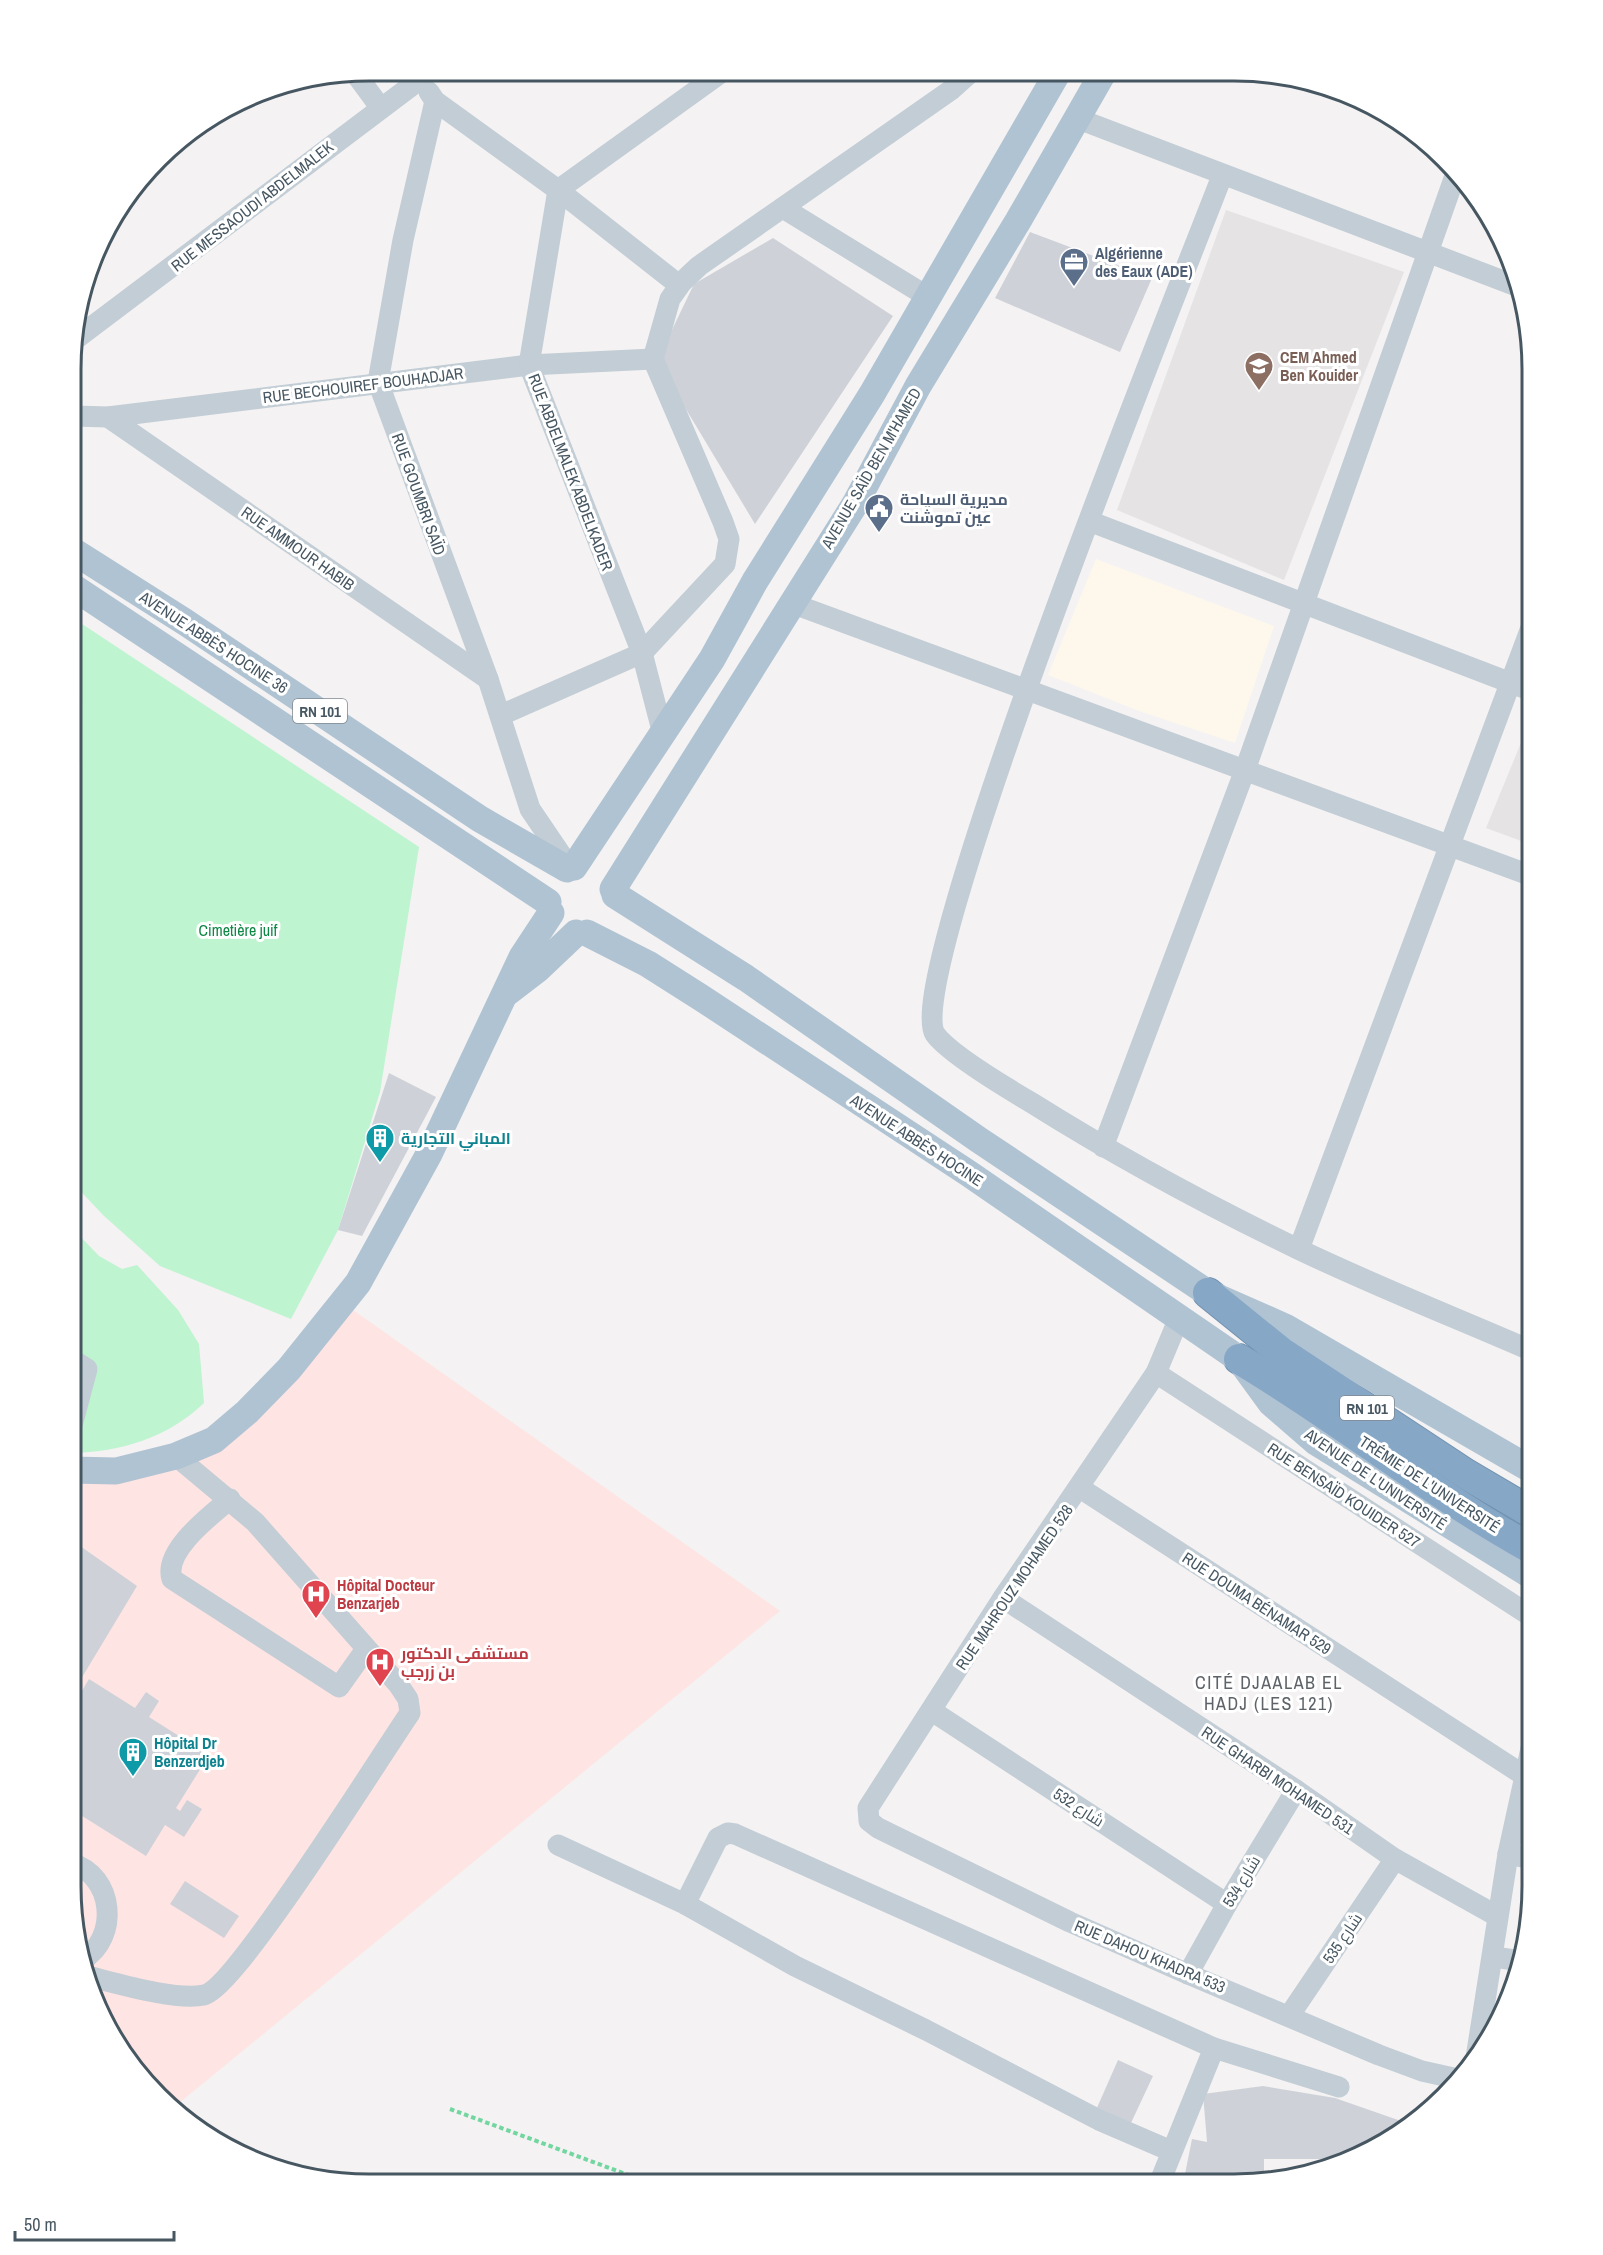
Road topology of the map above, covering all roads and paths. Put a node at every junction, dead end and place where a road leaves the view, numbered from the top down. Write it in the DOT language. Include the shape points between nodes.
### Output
graph roads {
  1 [pos="361,81"];
  2 [pos="417,81"];
  3 [pos="428,81"];
  4 [pos="709,81"];
  5 [pos="960,81"];
  6 [pos="1053,81"];
  7 [pos="1098,81"];
  8 [pos="435,101"];
  9 [pos="380,107"];
  10 [pos="1076,118"];
  11 [pos="1222,176"];
  12 [pos="1453,182"];
  13 [pos="558,190"];
  14 [pos="783,208"];
  15 [pos="1428,253"];
  16 [pos="1509,283"];
  17 [pos="679,285"];
  18 [pos="928,297"];
  19 [pos="87,320"];
  20 [pos="653,359"];
  21 [pos="530,365"];
  22 [pos="378,382"];
  23 [pos="81,416"];
  24 [pos="108,417"];
  25 [pos="1089,521"];
  26 [pos="81,556"];
  27 [pos="725,564"];
  28 [pos="755,581"];
  29 [pos="81,592"];
  30 [pos="791,603"];
  31 [pos="1303,605"];
  32 [pos="642,653"];
  33 [pos="1522,653"];
  34 [pos="488,680"];
  35 [pos="1511,683"];
  36 [pos="1522,687"];
  37 [pos="1025,689"];
  38 [pos="501,715"];
  39 [pos="663,734"];
  40 [pos="1245,770"];
  41 [pos="1450,846"];
  42 [pos="571,868"];
  43 [pos="1522,872"];
  44 [pos="614,892"];
  45 [pos="549,908"];
  46 [pos="581,933"];
  47 [pos="507,993"];
  48 [pos="1103,1147"];
  49 [pos="1299,1249"];
  50 [pos="1208,1293"];
  51 [pos="1179,1318"];
  52 [pos="1522,1347"];
  53 [pos="1239,1359"];
  54 [pos="81,1365"];
  55 [pos="1160,1365"];
  56 [pos="81,1392"];
  57 [pos="176,1455"];
  58 [pos="1522,1464"];
  59 [pos="81,1470"];
  60 [pos="1080,1488"];
  61 [pos="230,1498"];
  62 [pos="1522,1507"];
  63 [pos="1522,1543"];
  64 [pos="1522,1570"];
  65 [pos="1003,1598"];
  66 [pos="1522,1610"];
  67 [pos="366,1649"];
  68 [pos="932,1711"];
  69 [pos="1522,1774"];
  70 [pos="1296,1790"];
  71 [pos="1522,1790"];
  72 [pos="873,1802"];
  73 [pos="558,1845"];
  74 [pos="1508,1854"];
  75 [pos="1522,1856"];
  76 [pos="1395,1859"];
  77 [pos="81,1869"];
  78 [pos="685,1904"];
  79 [pos="1227,1904"];
  80 [pos="1497,1916"];
  81 [pos="89,1953"];
  82 [pos="1494,1957"];
  83 [pos="1512,1960"];
  84 [pos="1188,1974"];
  85 [pos="96,1978"];
  86 [pos="1289,2016"];
  87 [pos="1481,2034"];
  88 [pos="1214,2048"];
  89 [pos="1449,2077"];
  90 [pos="1340,2087"];
  91 [pos="450,2109"];
  92 [pos="1170,2151"];
  93 [pos="626,2174"];
  94 [pos="1162,2174"];
  1 -- 9 [label="street"];
  2 -- 9 [label="street, RUE MESSAOUDI ABDELMALEK"];
  3 -- 8 [label="street"];
  4 -- 13 [label="street"];
  5 -- 14 [label="street"];
  6 -- 18 [label="main road"];
  7 -- 10 [label="main road, AVENUE SAÏD BEN M'HAMED"];
  8 -- 13 [label="street"];
  8 -- 22 [label="street" via="403,240"];
  9 -- 19 [label="street, RUE MESSAOUDI ABDELMALEK" via="118,309"];
  10 -- 11 [label="street"];
  10 -- 30 [label="main road, AVENUE SAÏD BEN M'HAMED" via="918,386 855,504"];
  11 -- 15 [label="street"];
  11 -- 25 [label="street"];
  12 -- 15 [label="street"];
  13 -- 17 [label="street"];
  13 -- 21 [label="street, RUE ABDELMALEK ABDELKADER"];
  14 -- 17 [label="street" via="699,266"];
  14 -- 18 [label="street"];
  15 -- 16 [label="street"];
  15 -- 31 [label="street"];
  17 -- 20 [label="street" via="664,315"];
  18 -- 28 [label="main road" via="873,394"];
  20 -- 21 [label="street, RUE BECHOUIREF BOUHADJAR"];
  20 -- 27 [label="street" via="729,539"];
  21 -- 22 [label="street, RUE BECHOUIREF BOUHADJAR"];
  21 -- 32 [label="street, RUE ABDELMALEK ABDELKADER"];
  22 -- 24 [label="street, RUE BECHOUIREF BOUHADJAR"];
  22 -- 34 [label="street, RUE GOUMBRI SAÏD"];
  23 -- 24 [label="street, RUE BECHOUIREF BOUHADJAR"];
  24 -- 34 [label="street, RUE AMMOUR HABIB"];
  25 -- 31 [label="street"];
  25 -- 37 [label="street"];
  26 -- 42 [label="main road, AVENUE ABBÈS HOCINE 36 / RN 101" via="480,819"];
  27 -- 28 [label="street"];
  27 -- 32 [label="street"];
  28 -- 39 [label="main road" via="712,659"];
  29 -- 45 [label="main road, AVENUE ABBÈS HOCINE 36 / RN 101" via="192,663"];
  30 -- 37 [label="street"];
  30 -- 44 [label="main road, AVENUE SAÏD BEN M'HAMED"];
  31 -- 35 [label="street"];
  31 -- 40 [label="street"];
  32 -- 38 [label="street"];
  32 -- 39 [label="street, RUE ABDELMALEK ABDELKADER"];
  33 -- 35 [label="street"];
  34 -- 38 [label="street, RUE GOUMBRI SAÏD"];
  35 -- 36 [label="street"];
  35 -- 41 [label="street"];
  37 -- 40 [label="street"];
  37 -- 48 [label="street" via="953,915 930,1017 935,1033 951,1048 991,1078"];
  38 -- 42 [label="street, RUE GOUMBRI SAÏD" via="531,809"];
  39 -- 42 [label="main road"];
  40 -- 41 [label="street"];
  40 -- 48 [label="street"];
  41 -- 43 [label="street"];
  41 -- 49 [label="street"];
  42 -- 44 [label="main road" via="598,871"];
  42 -- 45 [label="main road" via="553,883"];
  44 -- 46 [label="main road" via="611,915 597,930"];
  44 -- 50 [label="main road, AVENUE ABBÈS HOCINE"];
  45 -- 46 [label="main road" via="557,922"];
  45 -- 47 [label="main road"];
  46 -- 47 [label="main road"];
  46 -- 51 [label="main road, AVENUE ABBÈS HOCINE" via="648,964 700,997"];
  47 -- 57 [label="main road" via="429,1154 358,1283 289,1369 247,1412 214,1440"];
  48 -- 49 [label="street"];
  49 -- 52 [label="street"];
  50 -- 58 [label="main road" via="1285,1327"];
  50 -- 62 [label="highway, TRÉMIE DE L'UNIVERSITÉ / RN 101" via="1281,1352"];
  51 -- 53 [label="main road, AVENUE ABBÈS HOCINE"];
  51 -- 55 [label="street, RUE MAHROUZ MOHAMED 528"];
  53 -- 63 [label="highway, TRÉMIE DE L'UNIVERSITÉ / RN 101"];
  53 -- 64 [label="main road, AVENUE DE L'UNIVERSITÉ" via="1271,1402 1316,1442"];
  54 -- 56 [label="street" via="87,1369"];
  55 -- 60 [label="street, RUE MAHROUZ MOHAMED 528"];
  55 -- 66 [label="street, RUE BENSAÏD KOUIDER 527"];
  57 -- 59 [label="main road" via="116,1471"];
  57 -- 61 [label="street"];
  60 -- 65 [label="street, RUE MAHROUZ MOHAMED 528"];
  60 -- 69 [label="street, RUE DOUMA BÉNAMAR 529"];
  61 -- 67 [label="street" via="284,1553"];
  61 -- 67 [label="street" via="173,1557 169,1570 172,1579 339,1687"];
  65 -- 68 [label="street, RUE MAHROUZ MOHAMED 528"];
  65 -- 70 [label="street, RUE GHARBI MOHAMED 531"];
  67 -- 85 [label="street" via="399,1684 408,1699 410,1713 302,1876 225,1981 206,1995 187,1996"];
  68 -- 72 [label="street, RUE MAHROUZ MOHAMED 528"];
  68 -- 79 [label="street, 532 شارع"];
  70 -- 76 [label="street, RUE GHARBI MOHAMED 531"];
  70 -- 79 [label="street, 534 شارع"];
  71 -- 74 [label="street"];
  72 -- 84 [label="street, RUE DAHOU KHADRA 533" via="867,1814 878,1828 1070,1922"];
  73 -- 78 [label="street"];
  74 -- 75 [label="street"];
  74 -- 80 [label="street"];
  76 -- 80 [label="street, RUE GHARBI MOHAMED 531"];
  76 -- 86 [label="street, 535 شارع"];
  77 -- 81 [label="street" via="93,1876 108,1909 107,1928"];
  78 -- 88 [label="street" via="718,1838 735,1834"];
  78 -- 92 [label="street" via="795,1966 1100,2120"];
  79 -- 84 [label="street, 534 شارع"];
  80 -- 82 [label="street"];
  82 -- 83 [label="street"];
  82 -- 87 [label="street"];
  84 -- 86 [label="street, RUE DAHOU KHADRA 533"];
  86 -- 89 [label="street, RUE DAHOU KHADRA 533" via="1379,2055"];
  88 -- 90 [label="street"];
  88 -- 92 [label="street"];
  91 -- 93 [label="path"];
  92 -- 94 [label="street"];
}
